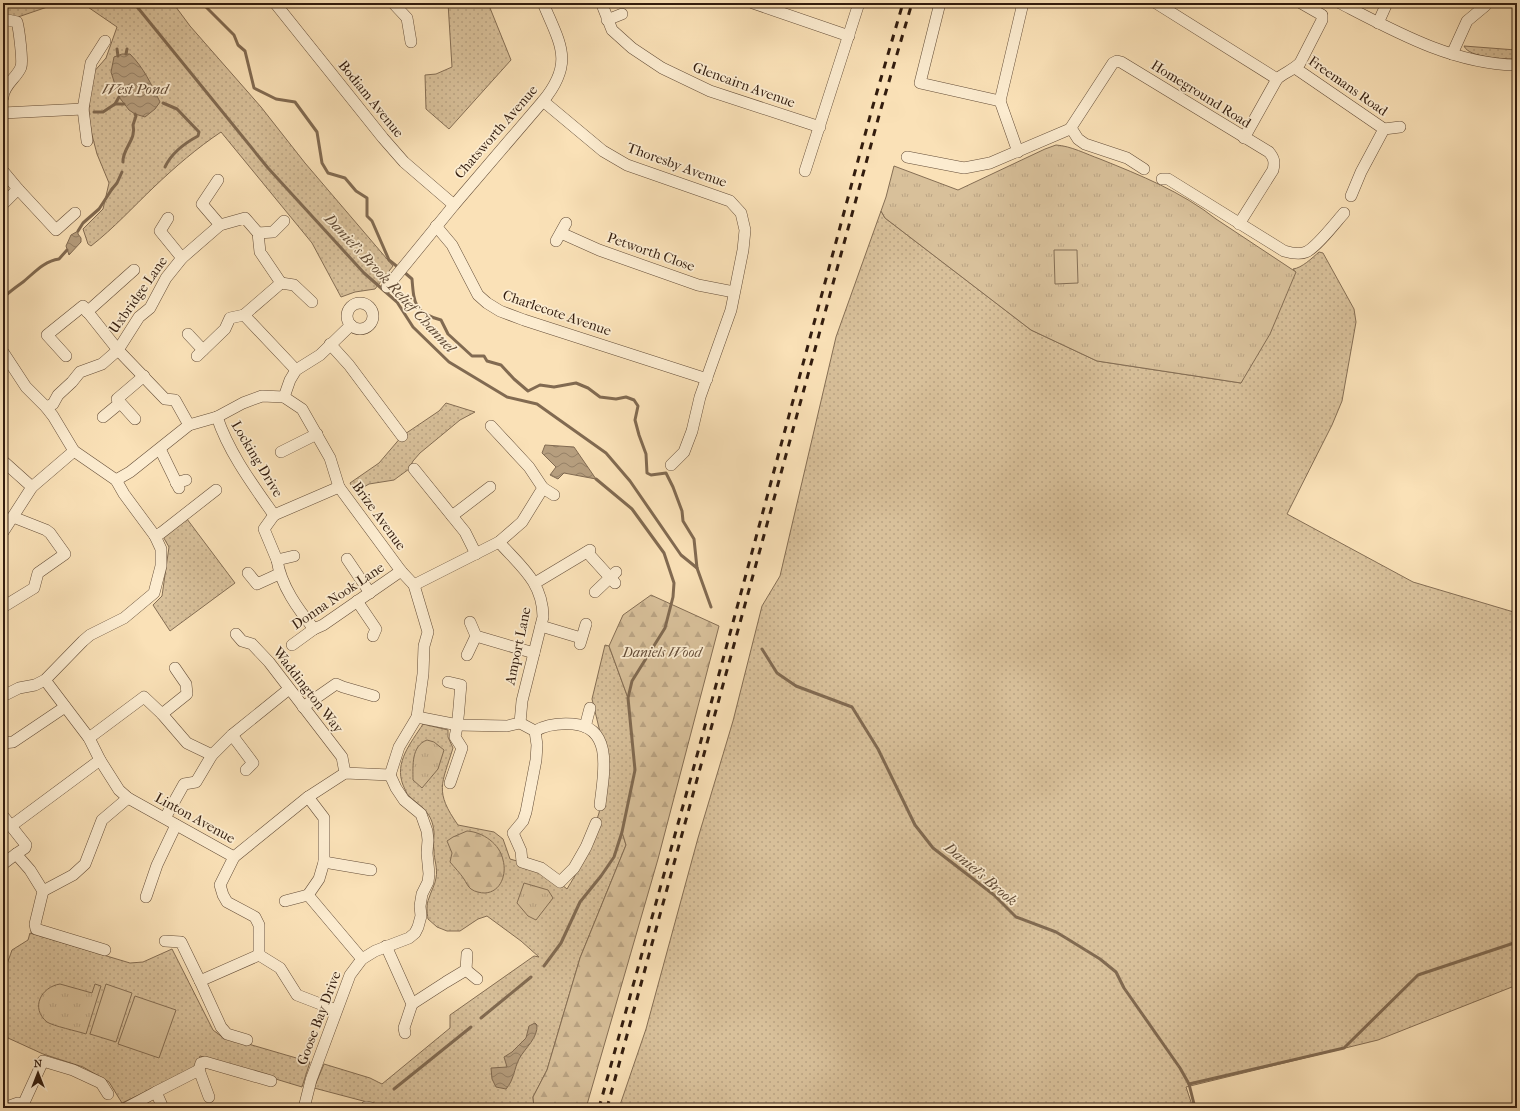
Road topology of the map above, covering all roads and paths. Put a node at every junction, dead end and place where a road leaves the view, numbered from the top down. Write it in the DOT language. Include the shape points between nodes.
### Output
graph roads {
  1 [pos="275,3"];
  2 [pos="393,3"];
  3 [pos="543,3"];
  4 [pos="753,3"];
  5 [pos="859,3"];
  6 [pos="940,3"];
  7 [pos="1023,3"];
  8 [pos="1156,3"];
  9 [pos="1301,3"];
  10 [pos="1340,3"];
  11 [pos="1387,3"];
  12 [pos="603,7"];
  13 [pos="1482,13"];
  14 [pos="622,14"];
  15 [pos="3,19"];
  16 [pos="607,20"];
  17 [pos="1378,23"];
  18 [pos="849,36"];
  19 [pos="105,41"];
  20 [pos="410,42"];
  21 [pos="1452,54"];
  22 [pos="1517,65"];
  23 [pos="1296,68"];
  24 [pos="1277,79"];
  25 [pos="3,97"];
  26 [pos="543,101"];
  27 [pos="1000,101"];
  28 [pos="83,109"];
  29 [pos="3,113"];
  30 [pos="820,127"];
  31 [pos="1400,127"];
  32 [pos="1071,128"];
  33 [pos="1384,130"];
  34 [pos="1244,138"];
  35 [pos="87,141"];
  36 [pos="1018,152"];
  37 [pos="907,157"];
  38 [pos="1144,169"];
  39 [pos="3,171"];
  40 [pos="805,171"];
  41 [pos="1162,179"];
  42 [pos="218,180"];
  43 [pos="18,189"];
  44 [pos="1349,196"];
  45 [pos="3,204"];
  46 [pos="454,205"];
  47 [pos="75,212"];
  48 [pos="1344,213"];
  49 [pos="168,218"];
  50 [pos="284,221"];
  51 [pos="1239,224"];
  52 [pos="220,225"];
  53 [pos="436,226"];
  54 [pos="561,232"];
  55 [pos="258,233"];
  56 [pos="182,258"];
  57 [pos="134,270"];
  58 [pos="281,283"];
  59 [pos="387,287"];
  60 [pos="734,292"];
  61 [pos="312,302"];
  62 [pos="87,312"];
  63 [pos="244,315"];
  64 [pos="351,325"];
  65 [pos="188,334"];
  66 [pos="330,344"];
  67 [pos="118,350"];
  68 [pos="3,353"];
  69 [pos="66,356"];
  70 [pos="296,370"];
  71 [pos="144,376"];
  72 [pos="707,379"];
  73 [pos="284,397"];
  74 [pos="120,403"];
  75 [pos="46,407"];
  76 [pos="103,417"];
  77 [pos="217,417"];
  78 [pos="135,419"];
  79 [pos="189,425"];
  80 [pos="491,426"];
  81 [pos="317,434"];
  82 [pos="402,436"];
  83 [pos="160,449"];
  84 [pos="74,451"];
  85 [pos="281,452"];
  86 [pos="3,460"];
  87 [pos="671,465"];
  88 [pos="414,469"];
  89 [pos="116,480"];
  90 [pos="180,484"];
  91 [pos="490,487"];
  92 [pos="32,488"];
  93 [pos="339,488"];
  94 [pos="543,488"];
  95 [pos="216,490"];
  96 [pos="554,495"];
  97 [pos="274,515"];
  98 [pos="452,516"];
  99 [pos="13,517"];
  100 [pos="3,532"];
  101 [pos="155,536"];
  102 [pos="498,542"];
  103 [pos="476,554"];
  104 [pos="294,556"];
  105 [pos="347,559"];
  106 [pos="277,560"];
  107 [pos="401,571"];
  108 [pos="248,572"];
  109 [pos="279,574"];
  110 [pos="535,583"];
  111 [pos="414,585"];
  112 [pos="595,592"];
  113 [pos="370,593"];
  114 [pos="357,601"];
  115 [pos="3,607"];
  116 [pos="470,622"];
  117 [pos="586,624"];
  118 [pos="541,626"];
  119 [pos="314,629"];
  120 [pos="236,634"];
  121 [pos="373,636"];
  122 [pos="476,636"];
  123 [pos="292,645"];
  124 [pos="534,653"];
  125 [pos="467,655"];
  126 [pos="175,668"];
  127 [pos="45,680"];
  128 [pos="448,682"];
  129 [pos="289,689"];
  130 [pos="3,696"];
  131 [pos="374,696"];
  132 [pos="65,707"];
  133 [pos="303,707"];
  134 [pos="590,708"];
  135 [pos="162,714"];
  136 [pos="417,717"];
  137 [pos="520,723"];
  138 [pos="458,725"];
  139 [pos="585,727"];
  140 [pos="535,731"];
  141 [pos="232,734"];
  142 [pos="89,738"];
  143 [pos="3,743"];
  144 [pos="212,755"];
  145 [pos="100,760"];
  146 [pos="246,770"];
  147 [pos="345,773"];
  148 [pos="390,775"];
  149 [pos="450,783"];
  150 [pos="308,797"];
  151 [pos="128,798"];
  152 [pos="600,805"];
  153 [pos="3,816"];
  154 [pos="165,818"];
  155 [pos="596,823"];
  156 [pos="176,825"];
  157 [pos="11,826"];
  158 [pos="16,854"];
  159 [pos="234,857"];
  160 [pos="324,862"];
  161 [pos="3,864"];
  162 [pos="371,870"];
  163 [pos="43,891"];
  164 [pos="308,895"];
  165 [pos="146,897"];
  166 [pos="285,901"];
  167 [pos="165,941"];
  168 [pos="386,946"];
  169 [pos="105,950"];
  170 [pos="467,954"];
  171 [pos="260,955"];
  172 [pos="362,959"];
  173 [pos="466,970"];
  174 [pos="477,979"];
  175 [pos="200,981"];
  176 [pos="412,1004"];
  177 [pos="336,1010"];
  178 [pos="405,1034"];
  179 [pos="247,1040"];
  180 [pos="199,1070"];
  181 [pos="271,1081"];
  182 [pos="156,1092"];
  183 [pos="108,1094"];
  184 [pos="209,1097"];
  185 [pos="22,1107"];
  186 [pos="4,1108"];
  187 [pos="126,1108"];
  188 [pos="163,1108"];
  189 [pos="304,1108"];
  1 -- 46 [label="street, Bodiam Avenue" via="404,162"];
  2 -- 20 [label="street" via="407,18"];
  3 -- 26 [label="street, Chatsworth Avenue" via="561,45 562,60 559,77"];
  4 -- 18 [label="street"];
  5 -- 18 [label="street"];
  6 -- 27 [label="street" via="920,83"];
  7 -- 27 [label="street"];
  8 -- 24 [label="street"];
  9 -- 23 [label="street" via="1323,18"];
  10 -- 17 [label="street"];
  11 -- 17 [label="street"];
  12 -- 16 [label="street, Glencairn Avenue"];
  13 -- 21 [label="street" via="1466,21"];
  14 -- 16 [label="street"];
  15 -- 25 [label="street" via="17,22 22,66 4,91"];
  16 -- 30 [label="street, Glencairn Avenue" via="612,30 632,48 662,68 710,91"];
  17 -- 21 [label="street"];
  18 -- 30 [label="street"];
  19 -- 28 [label="street" via="91,63"];
  21 -- 22 [label="street" via="1480,62"];
  23 -- 24 [label="street"];
  23 -- 33 [label="street, Freemans Road"];
  24 -- 34 [label="street"];
  26 -- 46 [label="street, Chatsworth Avenue"];
  26 -- 60 [label="street, Thoresby Avenue" via="603,151 627,165 730,201 741,214 745,230"];
  27 -- 36 [label="street"];
  28 -- 29 [label="street"];
  28 -- 35 [label="street"];
  30 -- 40 [label="street"];
  31 -- 33 [label="street, Freemans Road"];
  32 -- 34 [label="street, Homeground Road" via="1116,61"];
  32 -- 36 [label="street"];
  32 -- 38 [label="street" via="1085,144 1137,159"];
  33 -- 44 [label="street, Freemans Road"];
  34 -- 51 [label="street, Homeground Road" via="1269,152 1274,166"];
  36 -- 37 [label="street" via="990,163 964,168"];
  39 -- 43 [label="street"];
  41 -- 51 [label="street" via="1168,179"];
  42 -- 52 [label="street" via="202,204"];
  43 -- 45 [label="street"];
  43 -- 47 [label="street" via="56,230"];
  46 -- 53 [label="street, Chatsworth Avenue"];
  48 -- 51 [label="street" via="1307,252 1295,254 1284,251"];
  49 -- 56 [label="street, Uxbridge Lane" via="157,233"];
  50 -- 55 [label="street" via="273,232"];
  52 -- 55 [label="street, Uxbridge Lane" via="245,218"];
  52 -- 56 [label="street, Uxbridge Lane"];
  53 -- 59 [label="street, Chatsworth Avenue"];
  53 -- 72 [label="street, Charlecote Avenue" via="452,245 478,295 500,311"];
  54 -- 60 [label="street, Petworth Close" via="600,250 698,285"];
  55 -- 58 [label="street" via="260,252"];
  56 -- 67 [label="street, Uxbridge Lane" via="166,278 150,308 139,317"];
  57 -- 62 [label="street"];
  58 -- 61 [label="street" via="294,285"];
  58 -- 63 [label="street"];
  60 -- 72 [label="street, Thoresby Avenue" via="731,310"];
  62 -- 67 [label="street"];
  62 -- 69 [label="street" via="83,306 47,335"];
  63 -- 65 [label="street" via="230,318 225,329 205,350"];
  63 -- 70 [label="street"];
  64 -- 64 [label="street" via="347,314 350,307 354,304 373,304 369,325 362,328"];
  64 -- 66 [label="street"];
  66 -- 70 [label="street" via="320,355"];
  66 -- 82 [label="street" via="349,365"];
  67 -- 71 [label="street"];
  67 -- 75 [label="street, Uxbridge Lane" via="102,364 80,372 53,404"];
  68 -- 75 [label="street" via="26,387"];
  70 -- 73 [label="street"];
  71 -- 74 [label="street" via="117,399"];
  71 -- 79 [label="street" via="165,399 175,400"];
  72 -- 87 [label="street, Thoresby Avenue" via="684,452"];
  73 -- 77 [label="street" via="262,396"];
  73 -- 81 [label="street, Brize Avenue" via="302,409"];
  74 -- 76 [label="street"];
  74 -- 78 [label="street"];
  75 -- 84 [label="street"];
  77 -- 79 [label="street"];
  77 -- 97 [label="street, Locking Drive" via="221,430 247,477"];
  79 -- 83 [label="street"];
  80 -- 94 [label="street" via="528,467"];
  81 -- 85 [label="street"];
  81 -- 93 [label="street, Brize Avenue" via="330,458"];
  83 -- 89 [label="street"];
  83 -- 90 [label="street"];
  84 -- 89 [label="street"];
  84 -- 92 [label="street"];
  86 -- 92 [label="street"];
  88 -- 98 [label="street"];
  89 -- 101 [label="street"];
  91 -- 98 [label="street"];
  92 -- 99 [label="street"];
  93 -- 97 [label="street"];
  93 -- 107 [label="street, Brize Avenue"];
  94 -- 96 [label="street"];
  94 -- 102 [label="street" via="522,522"];
  95 -- 101 [label="street"];
  97 -- 106 [label="street" via="264,529"];
  98 -- 103 [label="street" via="465,532"];
  99 -- 100 [label="street"];
  99 -- 115 [label="street" via="46,530 65,554 38,573 34,588"];
  101 -- 127 [label="street" via="161,549 161,566 154,593 124,618 83,640"];
  102 -- 103 [label="street"];
  102 -- 110 [label="street, Amport Lane"];
  103 -- 111 [label="street"];
  104 -- 106 [label="street"];
  105 -- 113 [label="street"];
  106 -- 109 [label="street"];
  107 -- 111 [label="street, Brize Avenue"];
  107 -- 113 [label="street, Donna Nook Lane"];
  108 -- 109 [label="street" via="256,588"];
  109 -- 119 [label="street" via="299,610"];
  110 -- 112 [label="street" via="589,551 613,577"];
  110 -- 118 [label="street, Amport Lane" via="543,605"];
  111 -- 136 [label="street, Brize Avenue" via="428,632 424,646"];
  113 -- 114 [label="street, Donna Nook Lane"];
  114 -- 119 [label="street, Donna Nook Lane"];
  114 -- 121 [label="street" via="376,629"];
  116 -- 122 [label="street"];
  117 -- 118 [label="street" via="581,641"];
  118 -- 124 [label="street, Amport Lane"];
  119 -- 123 [label="street, Donna Nook Lane"];
  120 -- 129 [label="street, Waddington Way" via="242,641 256,648"];
  122 -- 124 [label="street"];
  122 -- 125 [label="street"];
  124 -- 137 [label="street, Amport Lane" via="522,701"];
  126 -- 135 [label="street" via="186,684 188,694"];
  127 -- 130 [label="street"];
  127 -- 132 [label="street, Linton Avenue"];
  128 -- 138 [label="street" via="462,685"];
  129 -- 133 [label="street, Waddington Way"];
  129 -- 141 [label="street"];
  131 -- 133 [label="street" via="336,684"];
  132 -- 142 [label="street, Linton Avenue"];
  132 -- 143 [label="street" via="14,742"];
  133 -- 147 [label="street, Waddington Way" via="342,757"];
  134 -- 139 [label="street"];
  135 -- 142 [label="street" via="144,697"];
  135 -- 144 [label="street" via="187,744"];
  136 -- 138 [label="street"];
  136 -- 148 [label="street, Brize Avenue" via="400,747"];
  137 -- 138 [label="street" via="507,726"];
  137 -- 140 [label="street"];
  138 -- 149 [label="street" via="456,737 462,748"];
  139 -- 140 [label="street" via="580,724 563,723 544,726"];
  139 -- 152 [label="street" via="595,733 604,752"];
  140 -- 155 [label="street" via="537,746 533,781 525,816 513,833 521,852 522,862 541,868 560,882 574,868"];
  141 -- 144 [label="street"];
  141 -- 146 [label="street" via="253,763"];
  142 -- 145 [label="street, Linton Avenue"];
  144 -- 154 [label="street" via="196,782 184,784"];
  145 -- 151 [label="street, Linton Avenue" via="119,790"];
  145 -- 157 [label="street"];
  147 -- 148 [label="street"];
  147 -- 150 [label="street, Linton Avenue"];
  148 -- 168 [label="street, Goose Bay Drive" via="404,800 420,814 425,825 430,874 422,894 421,916 415,934"];
  150 -- 159 [label="street, Linton Avenue"];
  150 -- 160 [label="street" via="324,818"];
  151 -- 154 [label="street, Linton Avenue"];
  151 -- 163 [label="street" via="102,820 85,864 73,875"];
  153 -- 157 [label="street"];
  154 -- 156 [label="street, Linton Avenue"];
  156 -- 159 [label="street, Linton Avenue"];
  156 -- 165 [label="street" via="157,865"];
  157 -- 158 [label="street" via="26,845"];
  158 -- 161 [label="street"];
  158 -- 163 [label="street"];
  159 -- 171 [label="street" via="220,885 227,902 254,917 259,925"];
  160 -- 162 [label="street"];
  160 -- 164 [label="street" via="319,879"];
  163 -- 169 [label="street" via="36,928"];
  164 -- 166 [label="street"];
  164 -- 172 [label="street"];
  167 -- 175 [label="street" via="181,942"];
  168 -- 172 [label="street, Goose Bay Drive"];
  168 -- 176 [label="street"];
  170 -- 173 [label="street"];
  171 -- 175 [label="street"];
  171 -- 177 [label="street" via="280,968 297,995"];
  172 -- 177 [label="street, Goose Bay Drive" via="350,975"];
  173 -- 174 [label="street"];
  173 -- 176 [label="street"];
  175 -- 179 [label="street" via="221,1027 227,1034"];
  176 -- 178 [label="street" via="404,1028"];
  177 -- 189 [label="street, Goose Bay Drive" via="311,1080"];
  180 -- 181 [label="street" via="201,1063 205,1062"];
  180 -- 182 [label="street"];
  180 -- 184 [label="street"];
  182 -- 187 [label="street"];
  182 -- 188 [label="street"];
  183 -- 185 [label="street" via="101,1083 73,1070 43,1061"];
  185 -- 186 [label="street" via="18,1103"];
}
